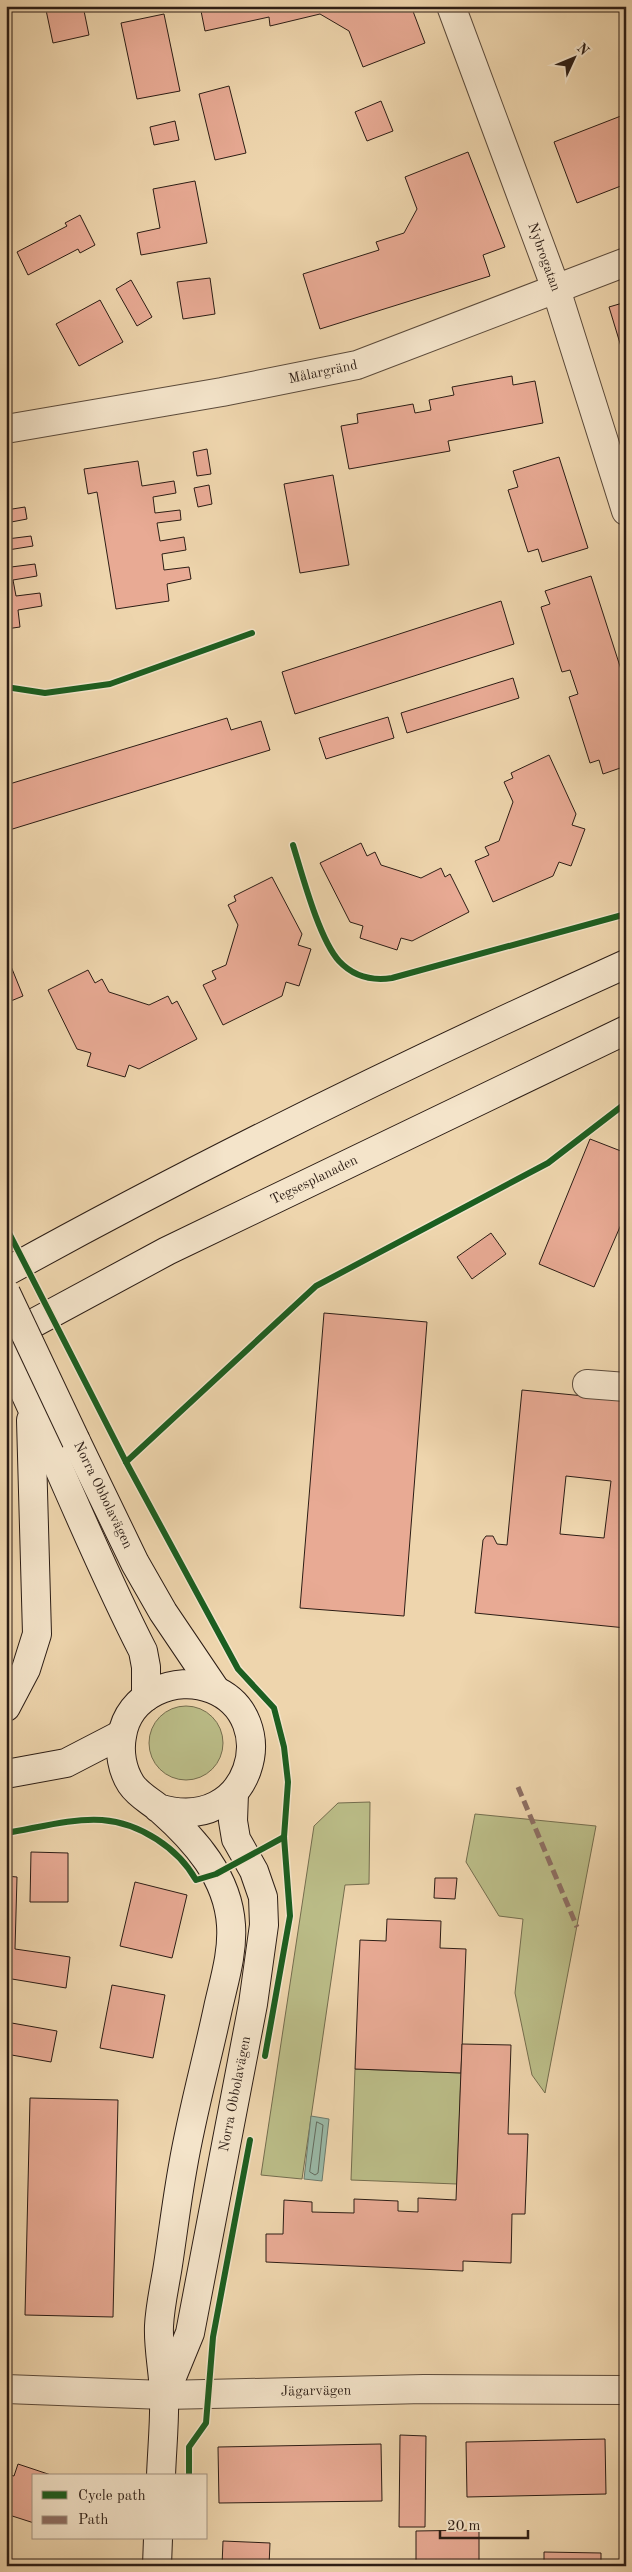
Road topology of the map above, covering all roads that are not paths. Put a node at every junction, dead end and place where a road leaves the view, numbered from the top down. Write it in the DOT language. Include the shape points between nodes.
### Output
graph roads {
  1 [pos="451,6"];
  2 [pos="626,262"];
  3 [pos="556,289"];
  4 [pos="6,428"];
  5 [pos="626,511"];
  6 [pos="626,964"];
  7 [pos="626,1030"];
  8 [pos="6,1272"];
  9 [pos="6,1293"];
  10 [pos="6,1338"];
  11 [pos="6,1353"];
  12 [pos="587,1384"];
  13 [pos="626,1387"];
  14 [pos="54,1453"];
  15 [pos="214,1689"];
  16 [pos="146,1697"];
  17 [pos="6,1707"];
  18 [pos="122,1734"];
  19 [pos="6,1774"];
  20 [pos="234,1793"];
  21 [pos="158,1808"];
  22 [pos="6,2389"];
  23 [pos="626,2390"];
  24 [pos="164,2395"];
  25 [pos="161,2474"];
  26 [pos="158,2540"];
  27 [pos="157,2566"];
  1 -- 3 [label="street, Nybrogatan"];
  2 -- 3 [label="street, Målargränd"];
  3 -- 4 [label="street, Målargränd" via="357,365 222,392"];
  3 -- 5 [label="street, Nybrogatan"];
  6 -- 8 [label="street" via="502,1020 137,1199"];
  7 -- 10 [label="street, Tegsesplanaden" via="167,1251"];
  9 -- 14 [label="street, Norra Obbolavägen, bridge"];
  11 -- 14 [label="street"];
  12 -- 13 [label="street"];
  14 -- 15 [label="street, Norra Obbolavägen" via="140,1571"];
  14 -- 16 [label="street, Norra Obbolavägen" via="99,1563 143,1651"];
  14 -- 17 [label="street" via="36,1634 26,1669"];
  15 -- 16 [label="street, Norra Obbolavägen" via="179,1683"];
  15 -- 20 [label="street, Norra Obbolavägen" via="230,1700 250,1732 251,1751 246,1774"];
  16 -- 18 [label="street, Norra Obbolavägen" via="135,1707"];
  18 -- 19 [label="street" via="66,1763"];
  18 -- 21 [label="street, Norra Obbolavägen" via="124,1768 132,1785"];
  20 -- 21 [label="street, Norra Obbolavägen" via="206,1810 182,1813"];
  20 -- 24 [label="street, Norra Obbolavägen" via="236,1839 254,1871 263,1897 264,1925 253,2004 190,2333"];
  21 -- 24 [label="street, Norra Obbolavägen" via="189,1837 216,1874 226,1897 231,1926 228,1964 183,2164 160,2317"];
  22 -- 24 [label="street, Jägarvägen"];
  23 -- 24 [label="street, Jägarvägen" via="424,2389"];
  24 -- 25 [label="street, Norra Obbolavägen"];
  26 -- 27 [label="street"];
}
